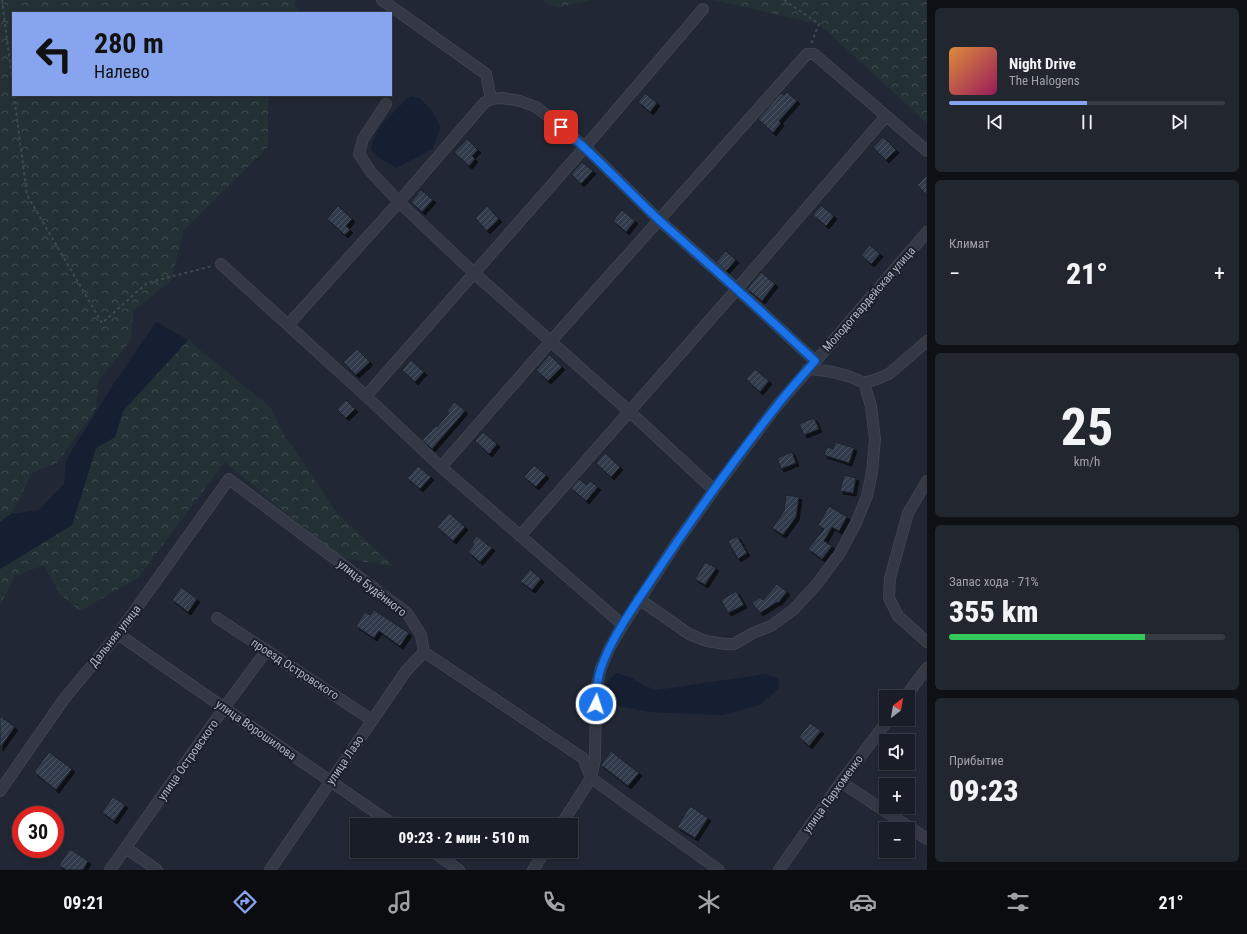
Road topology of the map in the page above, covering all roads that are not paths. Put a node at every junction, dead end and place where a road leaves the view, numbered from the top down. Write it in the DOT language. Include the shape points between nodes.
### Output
graph roads {
  1 [pos="382,0"];
  2 [pos="703,9"];
  3 [pos="491,99"];
  4 [pos="386,104"];
  5 [pos="886,116"];
  6 [pos="585,147"];
  7 [pos="927,151"];
  8 [pos="399,202"];
  9 [pos="659,220"];
  10 [pos="927,232"];
  11 [pos="221,264"];
  12 [pos="474,273"];
  13 [pos="737,289"];
  14 [pos="288,324"];
  15 [pos="551,341"];
  16 [pos="927,342"];
  17 [pos="815,361"];
  18 [pos="808,369"];
  19 [pos="864,383"];
  20 [pos="366,396"];
  21 [pos="630,412"];
  22 [pos="441,467"];
  23 [pos="229,479"];
  24 [pos="927,481"];
  25 [pos="714,490"];
  26 [pos="520,536"];
  27 [pos="639,599"];
  28 [pos="217,618"];
  29 [pos="622,625"];
  30 [pos="118,634"];
  31 [pos="927,642"];
  32 [pos="267,650"];
  33 [pos="424,652"];
  34 [pos="927,668"];
  35 [pos="910,690"];
  36 [pos="224,708"];
  37 [pos="372,720"];
  38 [pos="884,726"];
  39 [pos="591,778"];
  40 [pos="330,782"];
  41 [pos="841,782"];
  42 [pos="0,791"];
  43 [pos="384,818"];
  44 [pos="565,818"];
  45 [pos="927,839"];
  46 [pos="126,848"];
  47 [pos="442,858"];
  48 [pos="540,858"];
  49 [pos="110,870"];
  50 [pos="157,870"];
  51 [pos="270,870"];
  52 [pos="459,870"];
  53 [pos="532,870"];
  54 [pos="719,870"];
  55 [pos="779,870"];
  1 -- 3 [label="street" via="486,74"];
  2 -- 6 [label="street"];
  3 -- 6 [label="street" via="520,101 536,107"];
  3 -- 8 [label="street" via="484,103"];
  4 -- 8 [label="street" via="363,138 359,154 371,172"];
  5 -- 7 [label="street"];
  5 -- 9 [label="street" via="814,54 807,54"];
  5 -- 13 [label="street"];
  6 -- 9 [label="street"];
  6 -- 12 [label="street"];
  8 -- 12 [label="street"];
  8 -- 14 [label="street"];
  9 -- 13 [label="street"];
  9 -- 15 [label="street"];
  10 -- 17 [label="street, Молодогвардейская улица"];
  11 -- 14 [label="street"];
  12 -- 15 [label="street"];
  12 -- 20 [label="street"];
  13 -- 17 [label="street"];
  13 -- 21 [label="street"];
  14 -- 20 [label="street"];
  15 -- 21 [label="street"];
  15 -- 22 [label="street"];
  16 -- 19 [label="street" via="889,374"];
  17 -- 18 [label="street, Молодогвардейская улица"];
  18 -- 19 [label="street" via="838,373"];
  18 -- 25 [label="street, Молодогвардейская улица"];
  19 -- 27 [label="street" via="872,411 875,439 867,496 840,553 793,610 771,626 734,644 725,644 706,641 689,634"];
  20 -- 22 [label="street"];
  21 -- 25 [label="street"];
  21 -- 26 [label="street"];
  22 -- 26 [label="street"];
  23 -- 30 [label="street, Дальняя улица"];
  23 -- 33 [label="street, улица Будённого" via="407,613 421,635"];
  24 -- 31 [label="street" via="908,512 890,578 889,598 898,616"];
  25 -- 27 [label="street, Молодогвардейская улица"];
  26 -- 29 [label="street"];
  27 -- 29 [label="street, Молодогвардейская улица"];
  28 -- 32 [label="street, проезд Островского"];
  29 -- 39 [label="street, Молодогвардейская улица" via="601,668 596,689 596,759"];
  30 -- 36 [label="street, улица Ворошилова"];
  30 -- 42 [label="street, Дальняя улица" via="64,699"];
  32 -- 36 [label="street, улица Островского"];
  32 -- 37 [label="street, проезд Островского"];
  33 -- 37 [label="street, улица Лазо" via="406,671"];
  33 -- 39 [label="street" via="583,758"];
  34 -- 35 [label="street"];
  36 -- 40 [label="street, улица Ворошилова"];
  36 -- 46 [label="street, улица Островского"];
  37 -- 40 [label="street, улица Лазо"];
  38 -- 41 [label="street, улица Пархоменко"];
  39 -- 44 [label="street, Молодогвардейская улица"];
  39 -- 54 [label="street"];
  40 -- 43 [label="street, улица Ворошилова"];
  40 -- 51 [label="street, улица Лазо"];
  41 -- 45 [label="street"];
  41 -- 55 [label="street, улица Пархоменко"];
  46 -- 49 [label="street, улица Островского"];
  46 -- 50 [label="street"];
  47 -- 52 [label="street"];
  48 -- 53 [label="street"];
}
